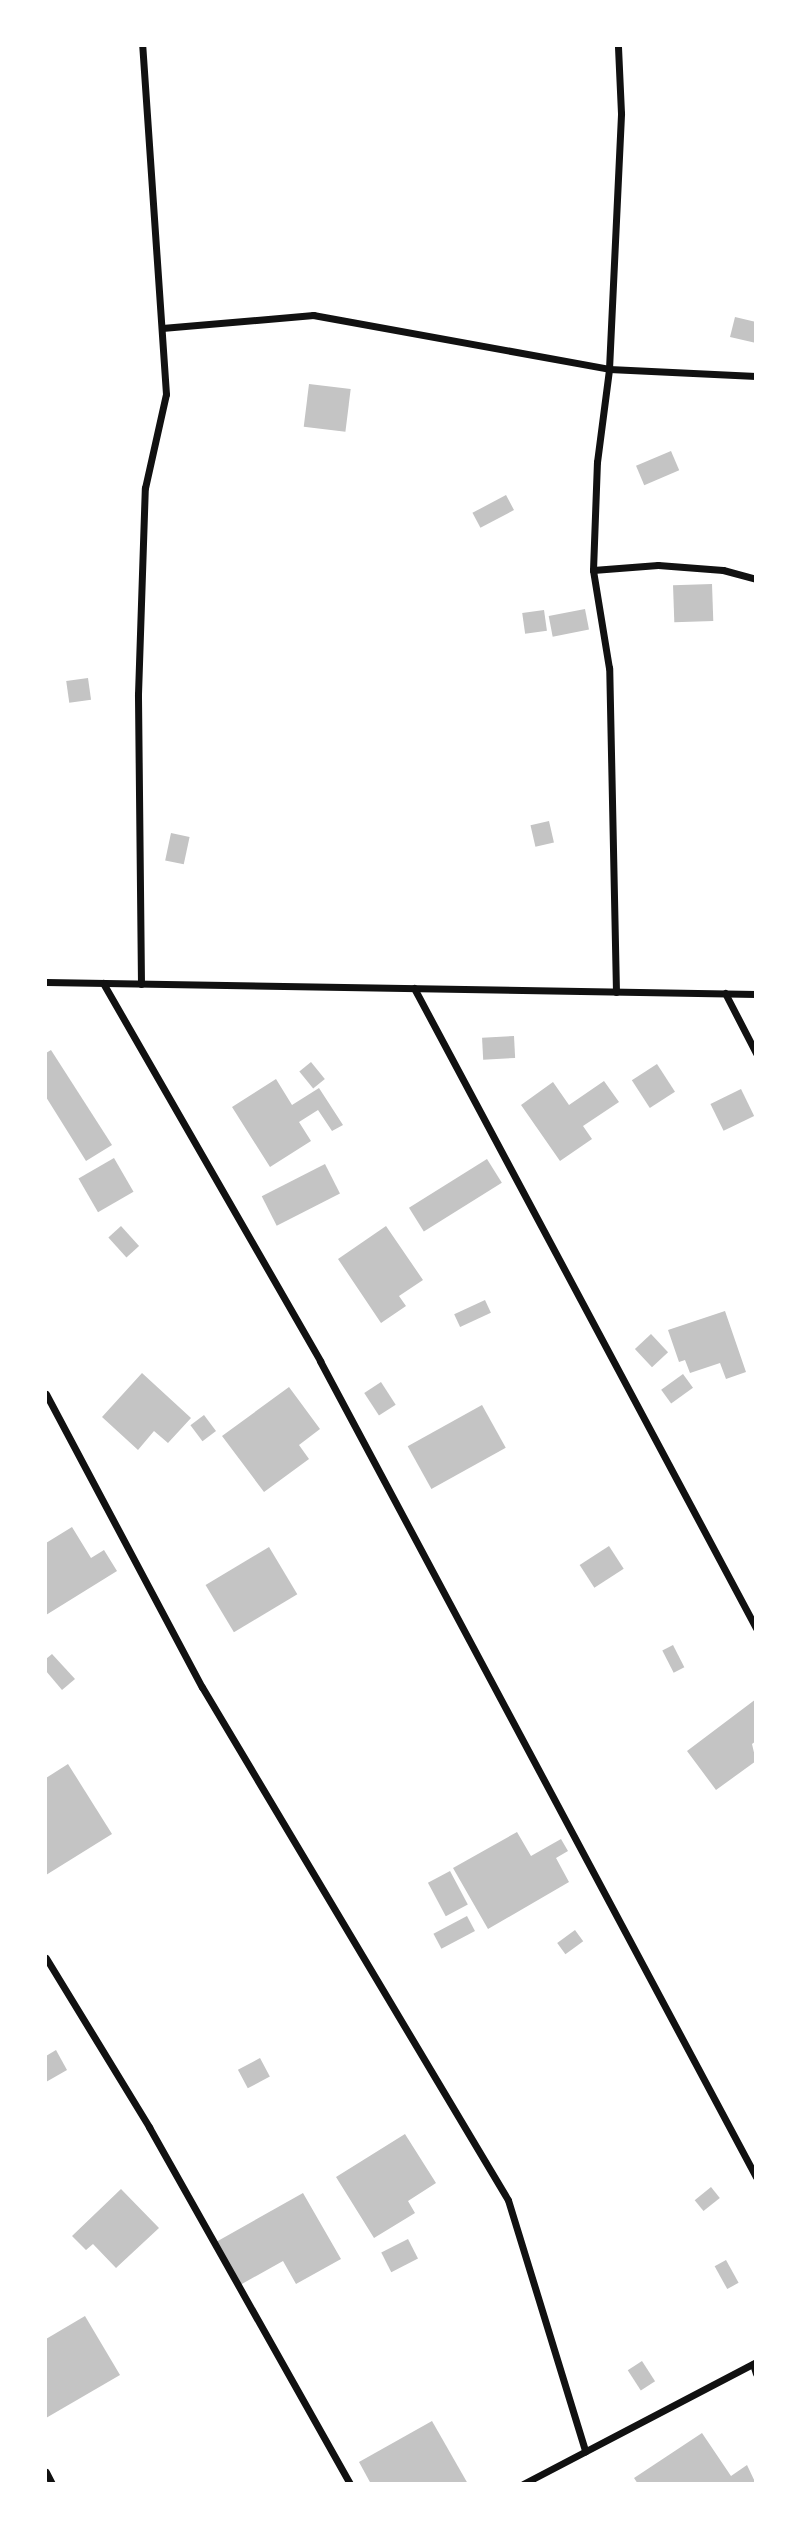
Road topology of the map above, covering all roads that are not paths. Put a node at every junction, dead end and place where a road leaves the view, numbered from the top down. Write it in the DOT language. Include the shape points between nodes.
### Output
graph roads {
  1 [pos="142,46"];
  2 [pos="618,46"];
  3 [pos="162,328"];
  4 [pos="609,369"];
  5 [pos="755,376"];
  6 [pos="593,570"];
  7 [pos="755,579"];
  8 [pos="46,982"];
  9 [pos="103,983"];
  10 [pos="141,984"];
  11 [pos="414,988"];
  12 [pos="616,992"];
  13 [pos="725,993"];
  14 [pos="755,994"];
  15 [pos="755,1053"];
  16 [pos="46,1394"];
  17 [pos="755,1628"];
  18 [pos="46,1958"];
  19 [pos="755,2177"];
  20 [pos="754,2363"];
  21 [pos="755,2374"];
  22 [pos="585,2451"];
  23 [pos="46,2472"];
  24 [pos="52,2483"];
  25 [pos="351,2483"];
  26 [pos="523,2483"];
  1 -- 3 [label="street"];
  2 -- 4 [label="street" via="621,113"];
  3 -- 4 [label="street" via="313,315"];
  3 -- 10 [label="street" via="166,394 145,488 138,694"];
  4 -- 5 [label="street"];
  4 -- 6 [label="street" via="597,462"];
  6 -- 7 [label="street" via="658,565 723,570"];
  6 -- 12 [label="street" via="609,668"];
  8 -- 9 [label="street"];
  9 -- 10 [label="street"];
  9 -- 19 [label="street" via="320,1362"];
  10 -- 11 [label="street"];
  11 -- 12 [label="street"];
  11 -- 17 [label="street"];
  12 -- 13 [label="street"];
  13 -- 14 [label="street"];
  13 -- 15 [label="street"];
  16 -- 22 [label="street" via="202,1687 508,2200"];
  18 -- 25 [label="street" via="149,2127"];
  20 -- 21 [label="street"];
  20 -- 22 [label="street"];
  22 -- 26 [label="street"];
  23 -- 24 [label="street"];
}
